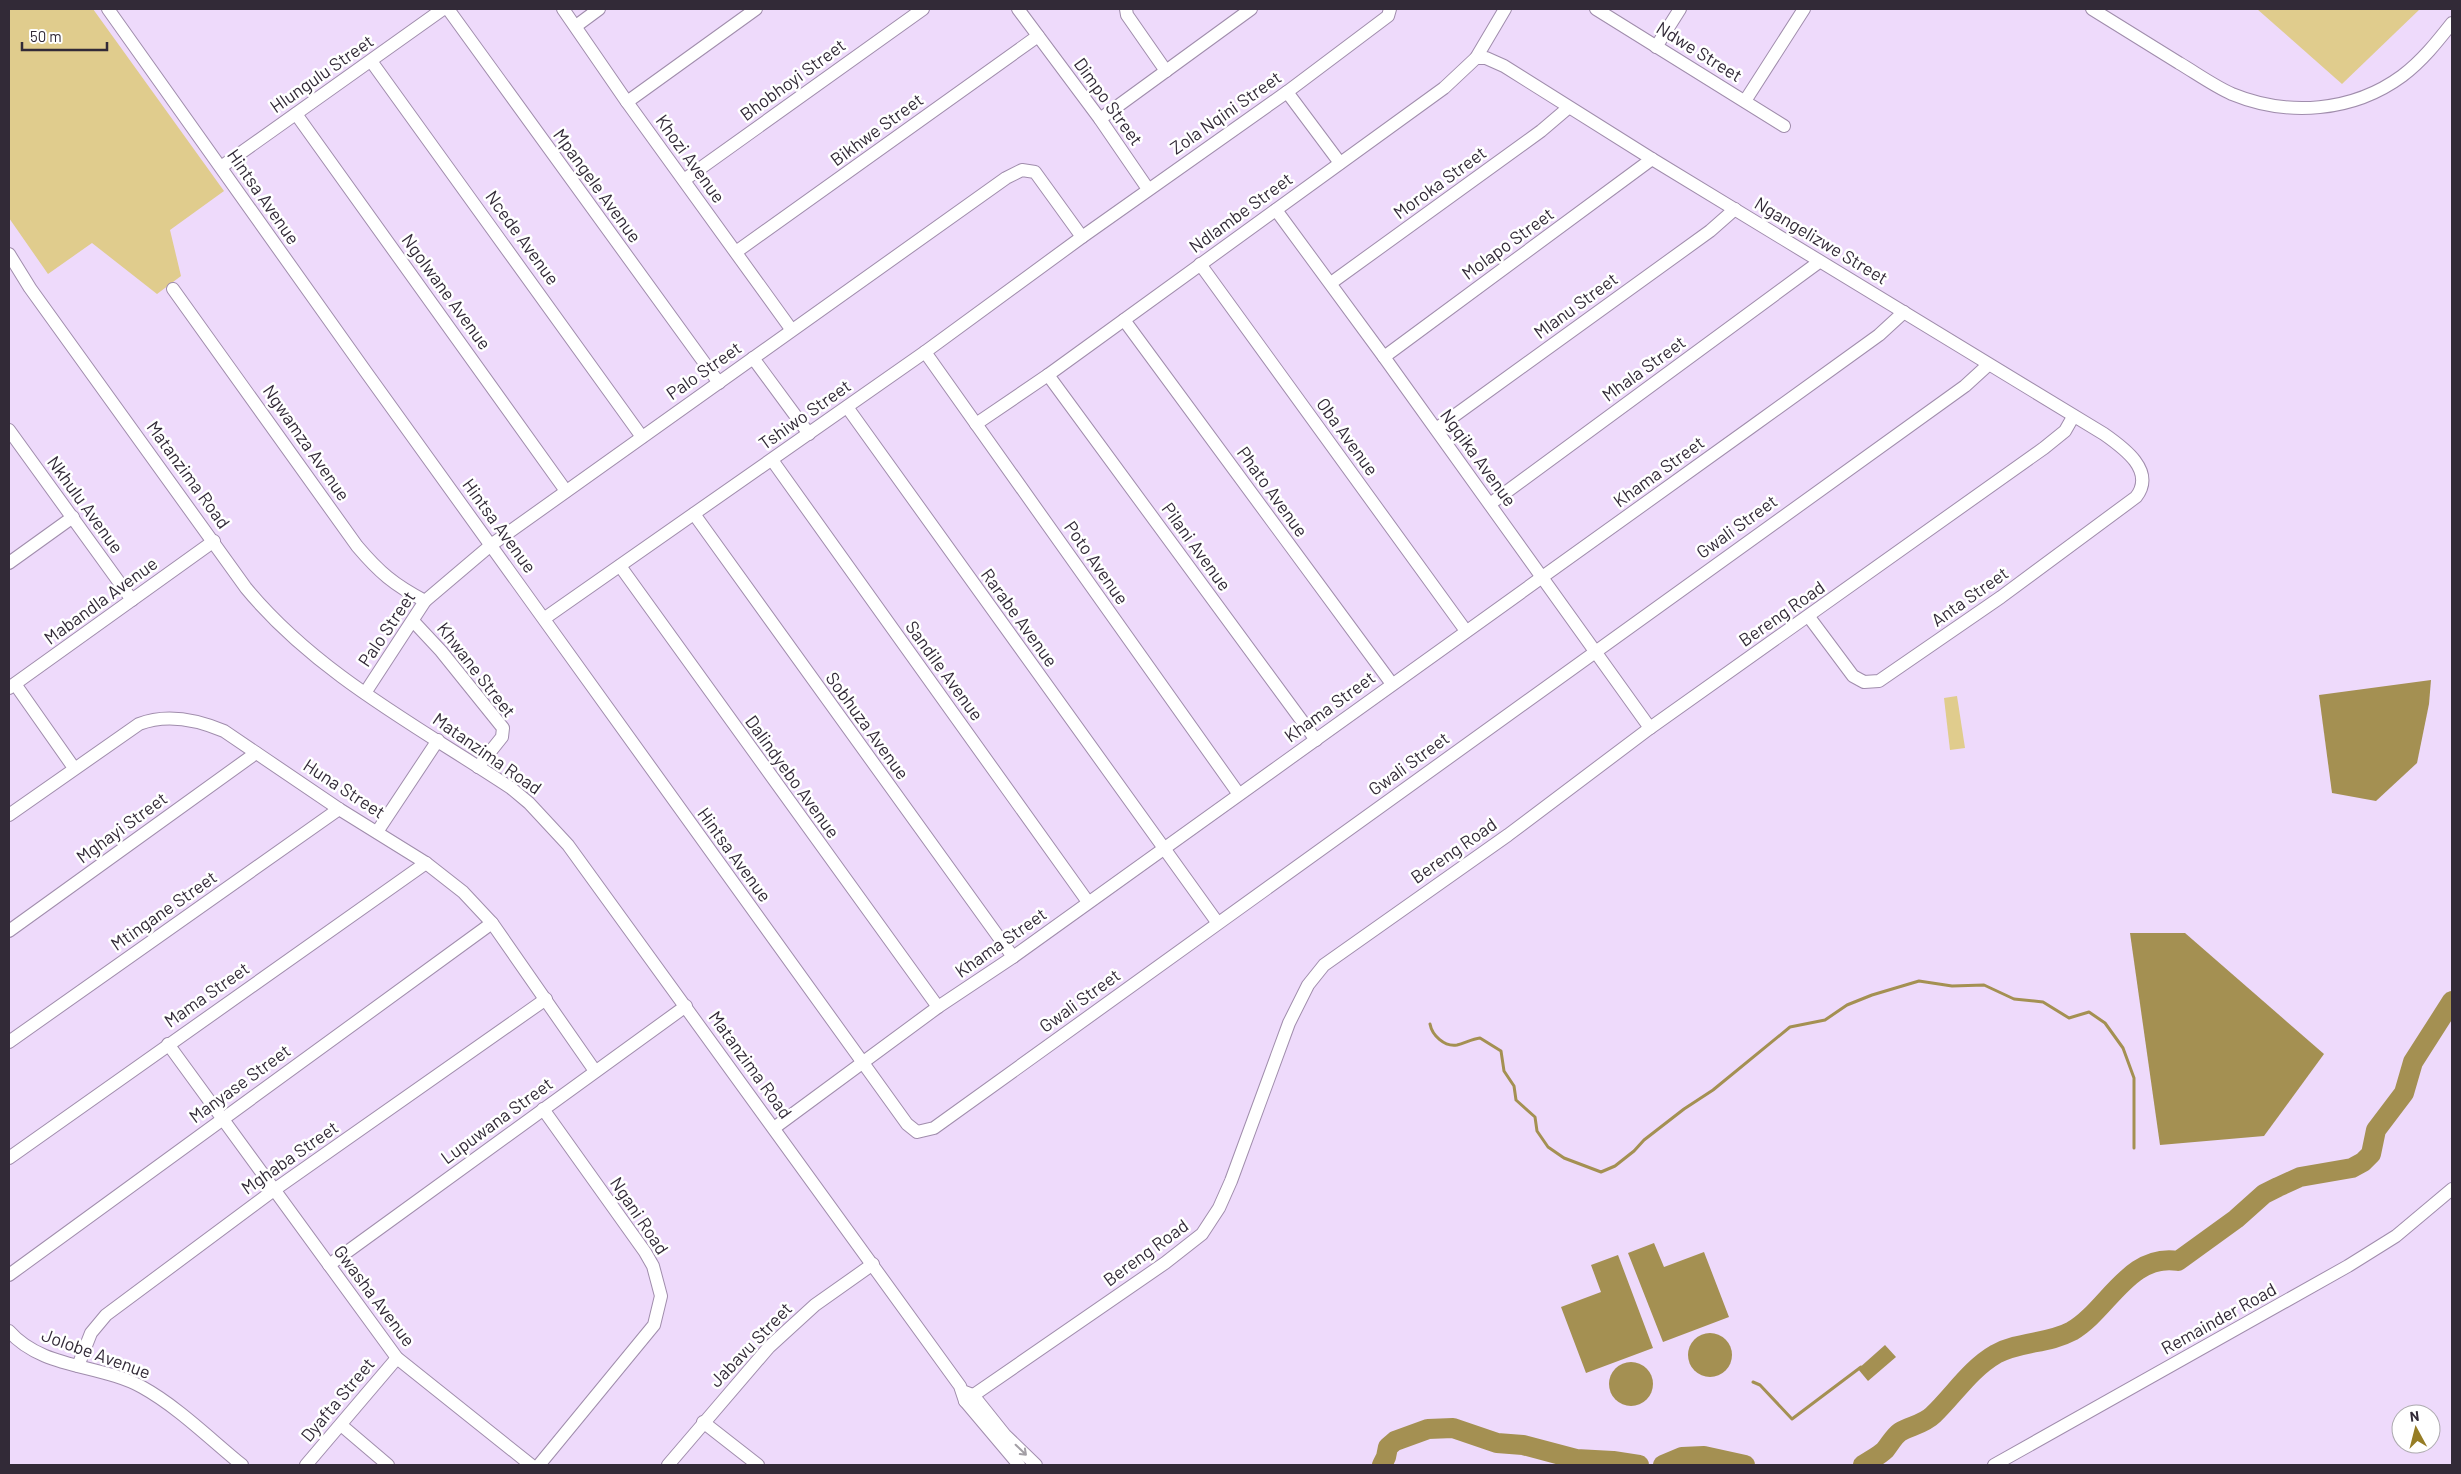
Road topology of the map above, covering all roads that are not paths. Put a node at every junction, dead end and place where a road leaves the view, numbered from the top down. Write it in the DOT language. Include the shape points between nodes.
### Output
graph roads {
  1 [pos="108,9"];
  2 [pos="444,9"];
  3 [pos="448,9"];
  4 [pos="563,9"];
  5 [pos="599,9"];
  6 [pos="756,9"];
  7 [pos="922,9"];
  8 [pos="1018,9"];
  9 [pos="1126,9"];
  10 [pos="1251,9"];
  11 [pos="1505,9"];
  12 [pos="1596,9"];
  13 [pos="1680,9"];
  14 [pos="1804,9"];
  15 [pos="2092,9"];
  16 [pos="1389,12"];
  17 [pos="2452,23"];
  18 [pos="576,26"];
  19 [pos="1038,36"];
  20 [pos="1656,47"];
  21 [pos="1476,58"];
  22 [pos="372,61"];
  23 [pos="1166,71"];
  24 [pos="1287,92"];
  25 [pos="627,102"];
  26 [pos="1745,102"];
  27 [pos="1568,108"];
  28 [pos="296,114"];
  29 [pos="1100,119"];
  30 [pos="1784,126"];
  31 [pos="1652,159"];
  32 [pos="1340,163"];
  33 [pos="221,167"];
  34 [pos="684,180"];
  35 [pos="1148,189"];
  36 [pos="1735,209"];
  37 [pos="1276,210"];
  38 [pos="1082,237"];
  39 [pos="736,252"];
  40 [pos="9,254"];
  41 [pos="1819,262"];
  42 [pos="1200,264"];
  43 [pos="1330,283"];
  44 [pos="173,289"];
  45 [pos="1904,312"];
  46 [pos="1124,320"];
  47 [pos="791,329"];
  48 [pos="925,352"];
  49 [pos="1384,357"];
  50 [pos="753,358"];
  51 [pos="1988,364"];
  52 [pos="1048,375"];
  53 [pos="719,383"];
  54 [pos="847,407"];
  55 [pos="2073,417"];
  56 [pos="976,424"];
  57 [pos="1436,429"];
  58 [pos="9,430"];
  59 [pos="809,434"];
  60 [pos="642,436"];
  61 [pos="13,444"];
  62 [pos="772,460"];
  63 [pos="2140,468"];
  64 [pos="566,491"];
  65 [pos="1490,504"];
  66 [pos="694,514"];
  67 [pos="73,517"];
  68 [pos="214,541"];
  69 [pos="491,545"];
  70 [pos="9,563"];
  71 [pos="620,566"];
  72 [pos="1541,578"];
  73 [pos="132,600"];
  74 [pos="425,601"];
  75 [pos="1809,616"];
  76 [pos="545,618"];
  77 [pos="413,621"];
  78 [pos="1466,631"];
  79 [pos="1594,652"];
  80 [pos="1392,684"];
  81 [pos="12,686"];
  82 [pos="365,693"];
  83 [pos="1650,728"];
  84 [pos="438,740"];
  85 [pos="1316,740"];
  86 [pos="256,753"];
  87 [pos="478,766"];
  88 [pos="74,768"];
  89 [pos="1238,793"];
  90 [pos="339,808"];
  91 [pos="9,816"];
  92 [pos="377,832"];
  93 [pos="1163,849"];
  94 [pos="426,862"];
  95 [pos="1088,902"];
  96 [pos="1217,922"];
  97 [pos="492,923"];
  98 [pos="9,932"];
  99 [pos="1013,957"];
  100 [pos="546,999"];
  101 [pos="686,1006"];
  102 [pos="938,1007"];
  103 [pos="9,1042"];
  104 [pos="168,1044"];
  105 [pos="862,1062"];
  106 [pos="595,1071"];
  107 [pos="543,1109"];
  108 [pos="222,1118"];
  109 [pos="774,1128"];
  110 [pos="9,1158"];
  111 [pos="274,1190"];
  112 [pos="2452,1190"];
  113 [pos="873,1264"];
  114 [pos="329,1265"];
  115 [pos="9,1275"];
  116 [pos="9,1331"];
  117 [pos="397,1358"];
  118 [pos="78,1366"];
  119 [pos="967,1396"];
  120 [pos="703,1422"];
  121 [pos="341,1425"];
  122 [pos="242,1465"];
  123 [pos="306,1465"];
  124 [pos="388,1465"];
  125 [pos="531,1465"];
  126 [pos="538,1465"];
  127 [pos="668,1465"];
  128 [pos="758,1465"];
  129 [pos="1019,1465"];
  130 [pos="1036,1465"];
  131 [pos="1994,1465"];
  1 -- 33 [label="street, Hintsa Avenue"];
  2 -- 22 [label="street, Hlungulu Street"];
  3 -- 53 [label="street, Mpangele Avenue"];
  4 -- 18 [label="street, Khozi Avenue"];
  5 -- 18 [label="street"];
  6 -- 25 [label="street"];
  7 -- 34 [label="street, Bhobhoyi Street"];
  8 -- 19 [label="street, Dimpo Street"];
  9 -- 23 [label="street"];
  10 -- 23 [label="street"];
  11 -- 21 [label="street, Ndlambe Street"];
  12 -- 20 [label="street, Ndwe Street"];
  13 -- 20 [label="street"];
  14 -- 26 [label="street"];
  15 -- 17 [label="street" via="2231,93 2285,108 2312,109 2342,104 2374,92 2421,60"];
  16 -- 24 [label="street, Zola Nqini Street"];
  18 -- 25 [label="street, Khozi Avenue"];
  19 -- 29 [label="street, Dimpo Street"];
  19 -- 39 [label="street, Bikhwe Street"];
  20 -- 26 [label="street, Ndwe Street"];
  21 -- 27 [label="street, Ngangelizwe Street" via="1486,58 1504,66"];
  21 -- 32 [label="street, Ndlambe Street" via="1444,88"];
  22 -- 28 [label="street, Hlungulu Street"];
  22 -- 60 [label="street, Ncede Avenue"];
  23 -- 29 [label="street"];
  24 -- 32 [label="street"];
  24 -- 35 [label="street, Zola Nqini Street"];
  25 -- 34 [label="street, Khozi Avenue"];
  26 -- 30 [label="street, Ndwe Street"];
  27 -- 31 [label="street, Ngangelizwe Street"];
  27 -- 43 [label="street, Moroka Street" via="1541,131"];
  28 -- 33 [label="street, Hlungulu Street"];
  28 -- 64 [label="street, Ngolwane Avenue"];
  29 -- 35 [label="street, Dimpo Street"];
  31 -- 36 [label="street, Ngangelizwe Street"];
  31 -- 49 [label="street, Molapo Street"];
  32 -- 37 [label="street, Ndlambe Street"];
  33 -- 69 [label="street, Hintsa Avenue"];
  34 -- 39 [label="street, Khozi Avenue"];
  35 -- 38 [label="street, Zola Nqini Street"];
  36 -- 41 [label="street, Ngangelizwe Street"];
  36 -- 57 [label="street, Mlanu Street" via="1710,231"];
  37 -- 42 [label="street, Ndlambe Street"];
  37 -- 43 [label="street, Ngqika Avenue"];
  38 -- 47 [label="street, Palo Street" via="1040,176 1022,170"];
  38 -- 48 [label="street, Tshiwo Street"];
  39 -- 47 [label="street, Khozi Avenue"];
  40 -- 68 [label="street, Matanzima Road" via="30,288"];
  41 -- 45 [label="street, Ngangelizwe Street"];
  41 -- 65 [label="street, Mhala Street"];
  42 -- 46 [label="street, Ndlambe Street"];
  42 -- 78 [label="street, Oba Avenue"];
  43 -- 49 [label="street, Ngqika Avenue"];
  44 -- 74 [label="street, Ngwamza Avenue" via="357,546 392,583"];
  45 -- 51 [label="street, Ngangelizwe Street"];
  45 -- 72 [label="street, Khama Street" via="1879,335"];
  46 -- 52 [label="street, Ndlambe Street"];
  46 -- 80 [label="street, Phato Avenue"];
  47 -- 50 [label="street, Palo Street"];
  48 -- 54 [label="street, Tshiwo Street"];
  48 -- 56 [label="street, Poto Avenue"];
  49 -- 57 [label="street, Ngqika Avenue"];
  50 -- 53 [label="street, Palo Street"];
  50 -- 59 [label="street"];
  51 -- 55 [label="street, Ngangelizwe Street"];
  51 -- 79 [label="street, Gwali Street" via="1965,386"];
  52 -- 56 [label="street, Ndlambe Street"];
  52 -- 85 [label="street, Pilani Avenue"];
  53 -- 60 [label="street, Palo Street"];
  54 -- 59 [label="street, Tshiwo Street"];
  54 -- 93 [label="street, Rarabe Avenue"];
  55 -- 63 [label="street, Ngangelizwe Street" via="2120,445"];
  55 -- 75 [label="street, Bereng Road" via="2065,430 2044,448"];
  56 -- 89 [label="street, Poto Avenue"];
  57 -- 65 [label="street, Ngqika Avenue"];
  58 -- 61 [label="street, Nkhulu Avenue"];
  59 -- 62 [label="street, Tshiwo Street"];
  60 -- 64 [label="street, Palo Street"];
  61 -- 67 [label="street, Nkhulu Avenue"];
  62 -- 66 [label="street, Tshiwo Street"];
  62 -- 95 [label="street, Sandile Avenue"];
  63 -- 75 [label="street, Anta Street" via="2143,482 2136,497 2001,597 1878,681 1864,682 1853,676"];
  64 -- 69 [label="street, Palo Street"];
  65 -- 72 [label="street, Ngqika Avenue"];
  66 -- 71 [label="street, Tshiwo Street"];
  66 -- 99 [label="street, Sobhuza Avenue"];
  67 -- 70 [label="street"];
  67 -- 73 [label="street, Nkhulu Avenue"];
  68 -- 73 [label="street, Mabandla Avenue"];
  68 -- 82 [label="street, Matanzima Road" via="246,588 277,622 326,667"];
  69 -- 74 [label="street, Palo Street"];
  69 -- 76 [label="street, Hintsa Avenue"];
  71 -- 76 [label="street, Tshiwo Street"];
  71 -- 102 [label="street, Dalindyebo Avenue"];
  72 -- 78 [label="street, Khama Street"];
  72 -- 79 [label="street, Ngqika Avenue"];
  73 -- 81 [label="street, Mabandla Avenue"];
  74 -- 77 [label="street, Palo Street"];
  75 -- 83 [label="street, Bereng Road"];
  76 -- 105 [label="street, Hintsa Avenue"];
  77 -- 82 [label="street, Palo Street"];
  77 -- 87 [label="street, Khwane Street" via="503,728 502,737"];
  78 -- 80 [label="street, Khama Street"];
  79 -- 83 [label="street, Ngqika Avenue"];
  79 -- 96 [label="street, Gwali Street"];
  80 -- 85 [label="street, Khama Street"];
  81 -- 88 [label="street"];
  82 -- 84 [label="street, Matanzima Road"];
  83 -- 119 [label="street, Bereng Road" via="1508,835 1324,965 1292,1016 1232,1181 1202,1234 1165,1263"];
  84 -- 87 [label="street, Matanzima Road"];
  84 -- 92 [label="street"];
  85 -- 89 [label="street, Khama Street"];
  86 -- 88 [label="street, Huna Street" via="237,738 209,725 164,718 139,724"];
  86 -- 90 [label="street, Huna Street"];
  86 -- 98 [label="street, Mghayi Street"];
  87 -- 101 [label="street, Matanzima Road" via="517,793 550,824"];
  88 -- 91 [label="street, Huna Street"];
  89 -- 93 [label="street, Khama Street"];
  90 -- 92 [label="street, Huna Street"];
  90 -- 103 [label="street, Mtingane Street"];
  92 -- 94 [label="street, Huna Street"];
  93 -- 95 [label="street, Khama Street"];
  93 -- 96 [label="street, Rarabe Avenue"];
  94 -- 97 [label="street, Huna Street" via="463,892"];
  94 -- 104 [label="street, Mama Street"];
  95 -- 99 [label="street, Khama Street"];
  96 -- 105 [label="street, Gwali Street" via="928,1131 912,1130"];
  97 -- 100 [label="street, Huna Street"];
  97 -- 108 [label="street, Manyase Street"];
  99 -- 102 [label="street, Khama Street"];
  100 -- 106 [label="street, Huna Street"];
  100 -- 111 [label="street, Mghaba Street"];
  101 -- 106 [label="street, Lupuwana Street"];
  101 -- 109 [label="street, Matanzima Road"];
  102 -- 105 [label="street, Khama Street"];
  104 -- 108 [label="street, Gwasha Avenue"];
  104 -- 110 [label="street, Mama Street"];
  105 -- 109 [label="street, Khama Street"];
  106 -- 107 [label="street, Lupuwana Street"];
  107 -- 114 [label="street, Lupuwana Street"];
  107 -- 126 [label="street, Ngani Road" via="645,1252 653,1266 661,1296 654,1325"];
  108 -- 111 [label="street, Gwasha Avenue"];
  108 -- 115 [label="street, Manyase Street"];
  109 -- 113 [label="street, Matanzima Road"];
  111 -- 114 [label="street, Gwasha Avenue"];
  111 -- 118 [label="street, Mghaba Street" via="106,1314 91,1333"];
  112 -- 131 [label="street, Remainder Road" via="2396,1236 2348,1266"];
  113 -- 119 [label="street, Matanzima Road"];
  113 -- 120 [label="street, Jabavu Street" via="791,1326"];
  114 -- 117 [label="street, Gwasha Avenue"];
  116 -- 118 [label="street, Jolobe Avenue" via="36,1352"];
  117 -- 121 [label="street, Dyafta Street"];
  117 -- 125 [label="street, Gwasha Avenue"];
  118 -- 122 [label="street, Jolobe Avenue" via="141,1386"];
  119 -- 129 [label="street, Matanzima Road"];
  119 -- 130 [label="street, Matanzima Road, one-way"];
  120 -- 127 [label="street, Jabavu Street"];
  120 -- 128 [label="street"];
  121 -- 123 [label="street, Dyafta Street"];
  121 -- 124 [label="street"];
}
